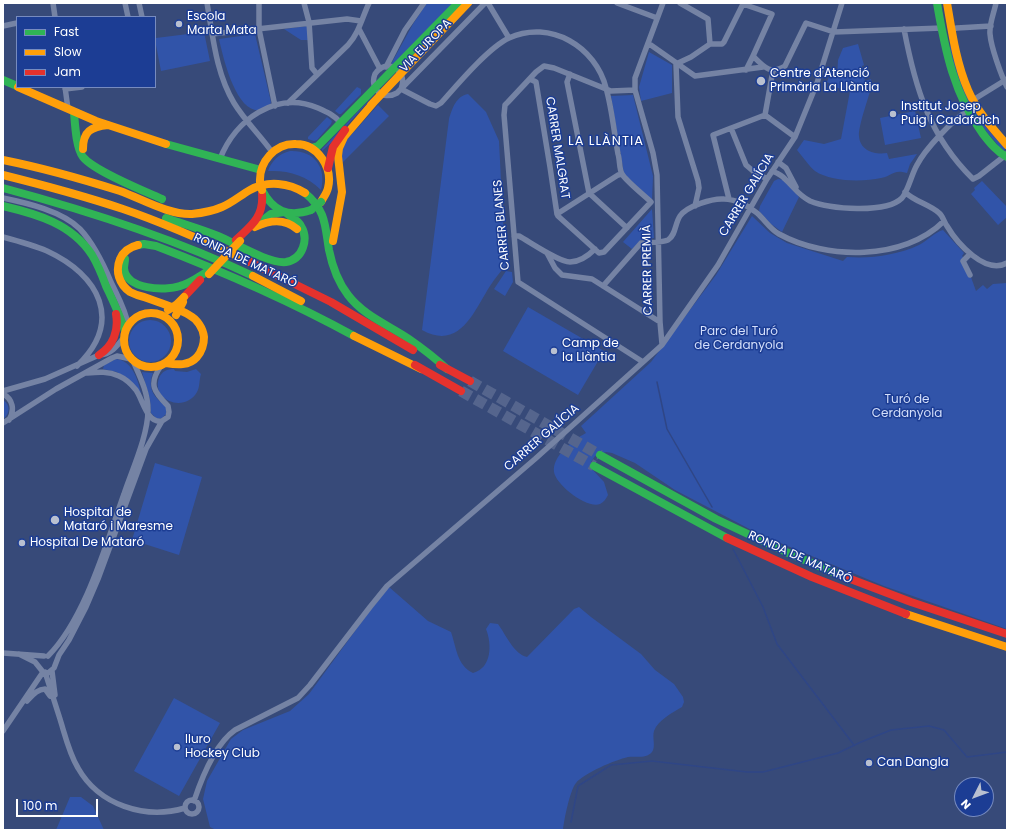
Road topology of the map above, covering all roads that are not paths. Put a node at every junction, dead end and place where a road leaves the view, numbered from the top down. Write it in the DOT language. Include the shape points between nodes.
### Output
graph roads {
  1 [pos="53,3"];
  2 [pos="125,3"];
  3 [pos="139,3"];
  4 [pos="207,3"];
  5 [pos="259,3"];
  6 [pos="304,3"];
  7 [pos="369,3"];
  8 [pos="424,3"];
  9 [pos="458,3"];
  10 [pos="468,3"];
  11 [pos="486,3"];
  12 [pos="617,3"];
  13 [pos="663,3"];
  14 [pos="680,3"];
  15 [pos="842,3"];
  16 [pos="937,3"];
  17 [pos="947,3"];
  18 [pos="996,3"];
  19 [pos="743,4"];
  20 [pos="55,16"];
  21 [pos="128,16"];
  22 [pos="142,16"];
  23 [pos="657,18"];
  24 [pos="361,21"];
  25 [pos="309,22"];
  26 [pos="16,23"];
  27 [pos="3,26"];
  28 [pos="990,26"];
  29 [pos="942,28"];
  30 [pos="259,29"];
  31 [pos="359,29"];
  32 [pos="904,29"];
  33 [pos="952,29"];
  34 [pos="834,32"];
  35 [pos="212,34"];
  36 [pos="509,38"];
  37 [pos="648,43"];
  38 [pos="710,44"];
  39 [pos="754,56"];
  40 [pos="676,64"];
  41 [pos="763,67"];
  42 [pos="383,68"];
  43 [pos="746,70"];
  44 [pos="772,70"];
  45 [pos="398,71"];
  46 [pos="317,74"];
  47 [pos="570,74"];
  48 [pos="530,78"];
  49 [pos="3,80"];
  50 [pos="1005,80"];
  51 [pos="16,86"];
  52 [pos="1007,87"];
  53 [pos="20,88"];
  54 [pos="65,88"];
  55 [pos="401,89"];
  56 [pos="607,90"];
  57 [pos="634,90"];
  58 [pos="378,92"];
  59 [pos="973,100"];
  60 [pos="374,102"];
  61 [pos="288,103"];
  62 [pos="275,106"];
  63 [pos="71,111"];
  64 [pos="967,111"];
  65 [pos="765,115"];
  66 [pos="247,120"];
  67 [pos="341,123"];
  68 [pos="108,125"];
  69 [pos="731,128"];
  70 [pos="939,136"];
  71 [pos="796,137"];
  72 [pos="1007,146"];
  73 [pos="311,148"];
  74 [pos="272,152"];
  75 [pos="1005,154"];
  76 [pos="220,159"];
  77 [pos="3,160"];
  78 [pos="778,162"];
  79 [pos="328,168"];
  80 [pos="261,170"];
  81 [pos="3,171"];
  82 [pos="772,171"];
  83 [pos="622,174"];
  84 [pos="3,175"];
  85 [pos="112,175"];
  86 [pos="767,178"];
  87 [pos="3,188"];
  88 [pos="905,192"];
  89 [pos="589,193"];
  90 [pos="3,198"];
  91 [pos="730,199"];
  92 [pos="654,201"];
  93 [pos="267,205"];
  94 [pos="3,206"];
  95 [pos="695,206"];
  96 [pos="750,208"];
  97 [pos="284,212"];
  98 [pos="196,213"];
  99 [pos="557,214"];
  100 [pos="944,221"];
  101 [pos="255,227"];
  102 [pos="627,228"];
  103 [pos="514,236"];
  104 [pos="3,237"];
  105 [pos="238,241"];
  106 [pos="658,242"];
  107 [pos="597,251"];
  108 [pos="255,253"];
  109 [pos="547,253"];
  110 [pos="970,254"];
  111 [pos="331,255"];
  112 [pos="1007,263"];
  113 [pos="207,273"];
  114 [pos="225,273"];
  115 [pos="970,274"];
  116 [pos="603,286"];
  117 [pos="185,297"];
  118 [pos="114,304"];
  119 [pos="139,315"];
  120 [pos="660,322"];
  121 [pos="126,331"];
  122 [pos="178,344"];
  123 [pos="662,345"];
  124 [pos="99,355"];
  125 [pos="132,360"];
  126 [pos="643,362"];
  127 [pos="163,365"];
  128 [pos="77,366"];
  129 [pos="421,369"];
  130 [pos="447,369"];
  131 [pos="81,374"];
  132 [pos="470,381"];
  133 [pos="461,391"];
  134 [pos="3,393"];
  135 [pos="148,413"];
  136 [pos="162,421"];
  137 [pos="5,423"];
  138 [pos="600,455"];
  139 [pos="594,466"];
  140 [pos="1007,634"];
  141 [pos="1007,647"];
  142 [pos="3,653"];
  143 [pos="19,654"];
  144 [pos="46,656"];
  145 [pos="55,662"];
  146 [pos="39,666"];
  147 [pos="52,671"];
  148 [pos="44,672"];
  149 [pos="56,707"];
  150 [pos="16,713"];
  151 [pos="3,731"];
  152 [pos="194,801"];
  153 [pos="185,808"];
  1 -- 20 [label="street"];
  2 -- 21 [label="street"];
  3 -- 22 [label="street"];
  4 -- 35 [label="street"];
  5 -- 30 [label="street"];
  6 -- 25 [label="street"];
  7 -- 24 [label="street"];
  8 -- 42 [label="street, VIA EUROPA"];
  9 -- 45 [label="main road, VIA EUROPA"];
  10 -- 45 [label="main road, VIA EUROPA"];
  11 -- 36 [label="street"];
  11 -- 55 [label="street, VIA EUROPA"];
  12 -- 23 [label="street"];
  13 -- 23 [label="street"];
  14 -- 38 [label="street" via="708,19"];
  15 -- 34 [label="street, CARRER GALÍCIA"];
  16 -- 29 [label="main road"];
  17 -- 33 [label="main road"];
  18 -- 28 [label="street"];
  19 -- 38 [label="street" via="724,42"];
  19 -- 39 [label="street" via="772,14"];
  23 -- 37 [label="street"];
  24 -- 25 [label="street" via="348,19"];
  24 -- 31 [label="street"];
  25 -- 30 [label="street"];
  25 -- 46 [label="street" via="312,68"];
  26 -- 27 [label="street"];
  28 -- 33 [label="street"];
  28 -- 50 [label="street" via="990,34"];
  29 -- 32 [label="street"];
  29 -- 64 [label="main road" via="951,72"];
  30 -- 35 [label="street"];
  30 -- 62 [label="street"];
  31 -- 42 [label="street"];
  31 -- 46 [label="street" via="348,45"];
  32 -- 34 [label="street"];
  32 -- 70 [label="street" via="917,86"];
  33 -- 59 [label="main road" via="958,63"];
  34 -- 44 [label="street" via="806,23 785,66"];
  34 -- 71 [label="street, CARRER GALÍCIA"];
  35 -- 66 [label="street" via="224,82 235,105"];
  36 -- 55 [label="street" via="491,51 438,105 434,106"];
  36 -- 56 [label="street" via="534,32 566,38 580,47 594,63"];
  37 -- 40 [label="street"];
  37 -- 57 [label="street" via="635,78"];
  38 -- 40 [label="street"];
  39 -- 41 [label="street"];
  39 -- 43 [label="street"];
  40 -- 43 [label="street" via="695,76"];
  40 -- 95 [label="street" via="678,117 699,188"];
  41 -- 43 [label="street"];
  41 -- 44 [label="street"];
  42 -- 45 [label="street, VIA EUROPA"];
  42 -- 58 [label="street, VIA EUROPA" via="374,77 373,84"];
  44 -- 65 [label="street"];
  45 -- 55 [label="street, VIA EUROPA" via="403,83"];
  45 -- 58 [label="main road, VIA EUROPA"];
  46 -- 61 [label="street"];
  47 -- 48 [label="street" via="549,66 540,68"];
  47 -- 56 [label="street"];
  47 -- 89 [label="street" via="567,82"];
  48 -- 99 [label="street, CARRER MALGRAT" via="536,82"];
  48 -- 103 [label="street, CARRER BLANES" via="505,105 504,114"];
  49 -- 51 [label="main road"];
  50 -- 52 [label="street"];
  50 -- 59 [label="street"];
  53 -- 63 [label="main road"];
  54 -- 63 [label="street"];
  55 -- 58 [label="street, VIA EUROPA" via="388,96"];
  56 -- 57 [label="street"];
  56 -- 83 [label="street"];
  57 -- 92 [label="street, CARRER PREMIÀ" via="656,164"];
  58 -- 60 [label="main road, VIA EUROPA"];
  58 -- 67 [label="main road, VIA EUROPA"];
  59 -- 72 [label="main road"];
  60 -- 79 [label="main road, VIA EUROPA" via="335,142"];
  60 -- 111 [label="main road" via="344,137 339,148 342,192"];
  61 -- 62 [label="street"];
  61 -- 67 [label="street" via="312,105 335,116"];
  62 -- 66 [label="street"];
  63 -- 68 [label="main road"];
  63 -- 85 [label="main road" via="83,158"];
  64 -- 70 [label="street"];
  64 -- 75 [label="main road" via="978,128"];
  65 -- 69 [label="street"];
  65 -- 71 [label="street"];
  66 -- 74 [label="street"];
  66 -- 76 [label="street" via="232,136"];
  67 -- 73 [label="main road, VIA EUROPA" via="318,146"];
  68 -- 76 [label="main road"];
  68 -- 85 [label="main road" via="88,131 82,145 87,158"];
  69 -- 86 [label="street" via="746,165"];
  69 -- 91 [label="street" via="713,135"];
  70 -- 75 [label="street" via="972,179"];
  70 -- 88 [label="street" via="918,162"];
  71 -- 78 [label="street, CARRER GALÍCIA"];
  73 -- 74 [label="main road" via="293,144"];
  73 -- 79 [label="main road" via="321,156"];
  74 -- 80 [label="main road"];
  76 -- 80 [label="main road"];
  77 -- 98 [label="main road" via="91,182 174,211"];
  78 -- 82 [label="street, CARRER GALÍCIA"];
  78 -- 88 [label="street" via="786,168 797,188 819,200 864,205 892,200"];
  79 -- 97 [label="main road, bridge" via="329,180 325,196 315,207 300,213"];
  80 -- 93 [label="main road, bridge" via="260,182"];
  81 -- 108 [label="main road" via="48,180 149,212"];
  82 -- 86 [label="street, CARRER GALÍCIA"];
  82 -- 88 [label="street" via="810,200 841,208 859,209 887,205 899,200"];
  83 -- 89 [label="street"];
  83 -- 92 [label="street"];
  84 -- 130 [label="main road, RONDA DE MATARÓ" via="140,216 216,246 318,296"];
  85 -- 98 [label="main road" via="174,206"];
  86 -- 96 [label="street, CARRER GALÍCIA"];
  87 -- 129 [label="main road, RONDA DE MATARÓ" via="126,224 180,244 289,294"];
  88 -- 100 [label="street" via="940,214"];
  89 -- 99 [label="street"];
  89 -- 102 [label="street"];
  90 -- 121 [label="street" via="52,213 79,228 104,264 126,315"];
  91 -- 95 [label="street" via="717,199"];
  91 -- 96 [label="street"];
  92 -- 102 [label="street"];
  92 -- 106 [label="street, CARRER PREMIÀ"];
  93 -- 97 [label="main road"];
  93 -- 105 [label="main road"];
  94 -- 118 [label="main road" via="46,217 72,233 90,252"];
  95 -- 106 [label="street" via="680,216 670,238"];
  96 -- 100 [label="street" via="775,231 789,239 840,252 876,251 905,245 924,237"];
  96 -- 123 [label="street, CARRER GALÍCIA" via="718,265"];
  97 -- 101 [label="main road" via="268,216"];
  97 -- 108 [label="main road" via="300,223 304,231 306,243 303,251 294,259 283,262 274,262"];
  98 -- 111 [label="main road" via="220,207 265,185 290,186 306,194 320,210 326,225"];
  99 -- 107 [label="street, CARRER MALGRAT"];
  100 -- 110 [label="street"];
  101 -- 105 [label="main road"];
  101 -- 108 [label="main road" via="270,221 286,222 296,228 301,240 298,250 289,257 280,258"];
  102 -- 107 [label="street" via="604,252"];
  103 -- 109 [label="street" via="519,236"];
  103 -- 126 [label="street, CARRER BLANES" via="518,282"];
  104 -- 128 [label="street" via="46,251 73,267 89,282 98,297 102,321 99,334"];
  105 -- 113 [label="main road"];
  106 -- 116 [label="street" via="641,243"];
  106 -- 120 [label="street, CARRER PREMIÀ"];
  107 -- 109 [label="street" via="574,262 564,261"];
  109 -- 116 [label="street" via="562,275 587,277"];
  110 -- 112 [label="street" via="989,265 1000,266"];
  110 -- 115 [label="street" via="963,261"];
  111 -- 130 [label="main road" via="340,282 359,307 410,340"];
  113 -- 114 [label="main road" via="181,287 158,289 134,283 127,275 124,265 129,254 135,249 145,247"];
  113 -- 117 [label="main road"];
  114 -- 127 [label="main road" via="150,244 135,245 123,254 117,270 121,283 127,290 190,315 199,321 203,328 204,344 197,357 183,364"];
  114 -- 129 [label="main road"];
  116 -- 120 [label="street"];
  117 -- 119 [label="main road, bridge" via="168,310 144,311"];
  117 -- 122 [label="main road, bridge" via="176,315 180,337"];
  118 -- 121 [label="main road"];
  118 -- 124 [label="main road" via="117,319 115,334 109,347"];
  119 -- 121 [label="main road"];
  119 -- 122 [label="main road" via="156,313 167,318 175,327"];
  120 -- 123 [label="street, CARRER PREMIÀ"];
  121 -- 124 [label="street" via="113,350"];
  121 -- 125 [label="main road" via="126,351"];
  122 -- 127 [label="main road" via="174,355"];
  123 -- 126 [label="street, CARRER GALÍCIA"];
  124 -- 128 [label="street"];
  125 -- 127 [label="main road" via="146,367"];
  125 -- 131 [label="street" via="117,356"];
  125 -- 135 [label="street" via="146,392"];
  126 -- 152 [label="street, CARRER GALÍCIA" via="387,586 298,698 227,736 219,745"];
  127 -- 136 [label="street" via="156,373 154,386 168,406 168,417"];
  128 -- 134 [label="street"];
  129 -- 133 [label="main road, RONDA DE MATARÓ"];
  130 -- 132 [label="main road"];
  131 -- 135 [label="street" via="106,372 120,376 136,391"];
  131 -- 137 [label="street"];
  134 -- 137 [label="street" via="13,406 13,412"];
  135 -- 136 [label="street" via="155,421"];
  135 -- 144 [label="street" via="141,447 88,590 64,637"];
  136 -- 145 [label="street" via="146,449 93,591"];
  138 -- 140 [label="main road, RONDA DE MATARÓ" via="755,538 852,580 934,611"];
  139 -- 141 [label="main road, RONDA DE MATARÓ" via="664,506 748,549 843,591"];
  142 -- 143 [label="street"];
  143 -- 144 [label="street"];
  143 -- 146 [label="street"];
  144 -- 145 [label="street" via="52,657"];
  144 -- 146 [label="street" via="40,660"];
  145 -- 147 [label="street" via="56,666"];
  146 -- 148 [label="street"];
  147 -- 148 [label="street"];
  147 -- 149 [label="street"];
  148 -- 149 [label="street"];
  148 -- 150 [label="street"];
  149 -- 150 [label="street" via="47,691 42,689"];
  149 -- 153 [label="street" via="70,751 78,768 94,788 127,808 141,812 157,813"];
  150 -- 151 [label="street"];
  152 -- 153 [label="street" via="188,802"];
  152 -- 153 [label="street" via="198,806 196,813 189,814"];
}
